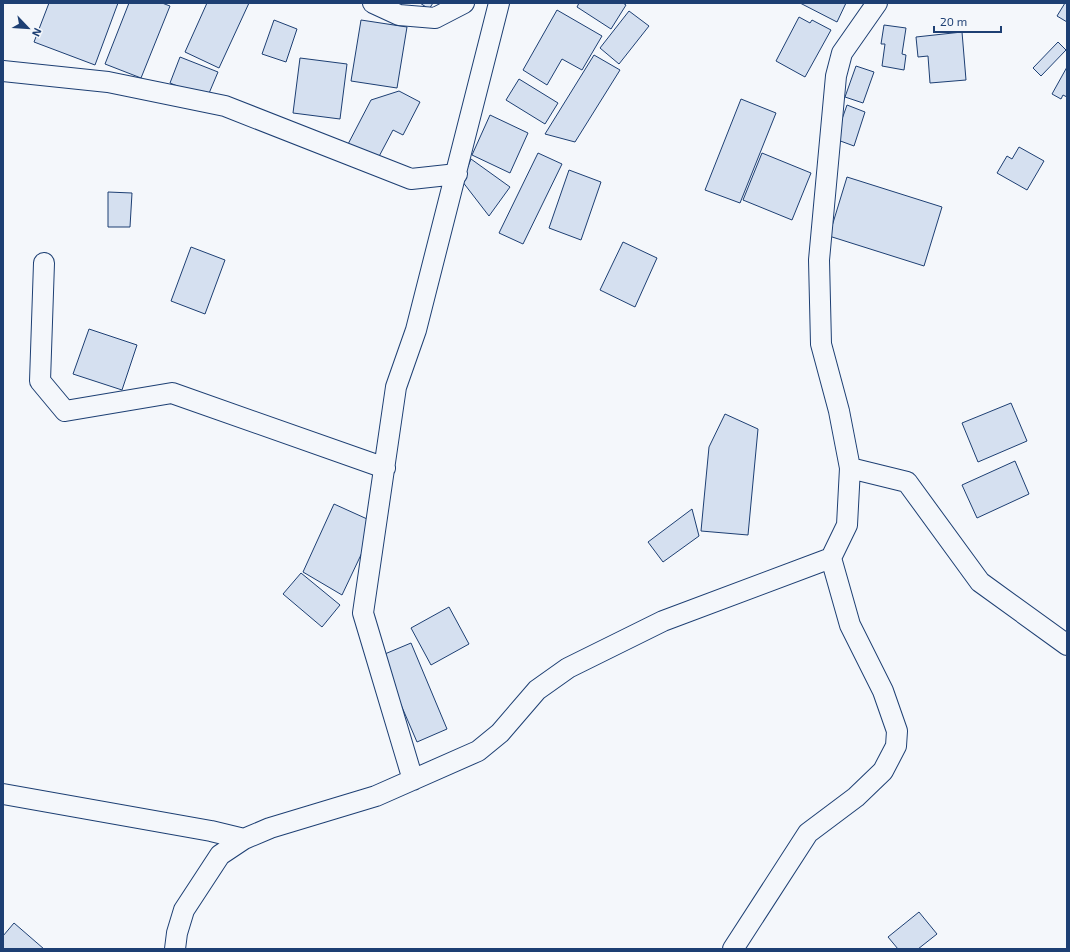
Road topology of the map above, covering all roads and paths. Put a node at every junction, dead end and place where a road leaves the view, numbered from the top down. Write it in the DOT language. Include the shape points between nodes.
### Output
graph roads {
  1 [pos="373,3"];
  2 [pos="464,3"];
  3 [pos="500,3"];
  4 [pos="877,3"];
  5 [pos="3,71"];
  6 [pos="457,174"];
  7 [pos="44,263"];
  8 [pos="385,468"];
  9 [pos="850,468"];
  10 [pos="831,558"];
  11 [pos="1067,645"];
  12 [pos="413,780"];
  13 [pos="3,794"];
  14 [pos="244,839"];
  15 [pos="175,949"];
  16 [pos="733,949"];
  1 -- 2 [label="street" via="399,15 435,18"];
  3 -- 6 [label="street"];
  4 -- 9 [label="street" via="842,54 836,76 819,260 821,344 839,411"];
  5 -- 6 [label="street" via="108,82 225,106 411,179"];
  6 -- 8 [label="street" via="416,330 396,387"];
  7 -- 8 [label="street" via="40,381 65,411 172,393"];
  8 -- 12 [label="street" via="363,613"];
  9 -- 10 [label="street" via="847,525"];
  9 -- 11 [label="street" via="907,482 980,582"];
  10 -- 12 [label="street" via="662,621 568,668 537,690 500,733 478,751"];
  10 -- 16 [label="street" via="850,625 883,691 897,731 896,746 883,771 856,798 808,833"];
  12 -- 14 [label="street" via="376,796 270,828"];
  13 -- 14 [label="street"];
  14 -- 15 [label="street" via="220,855 184,910 176,933"];
}
